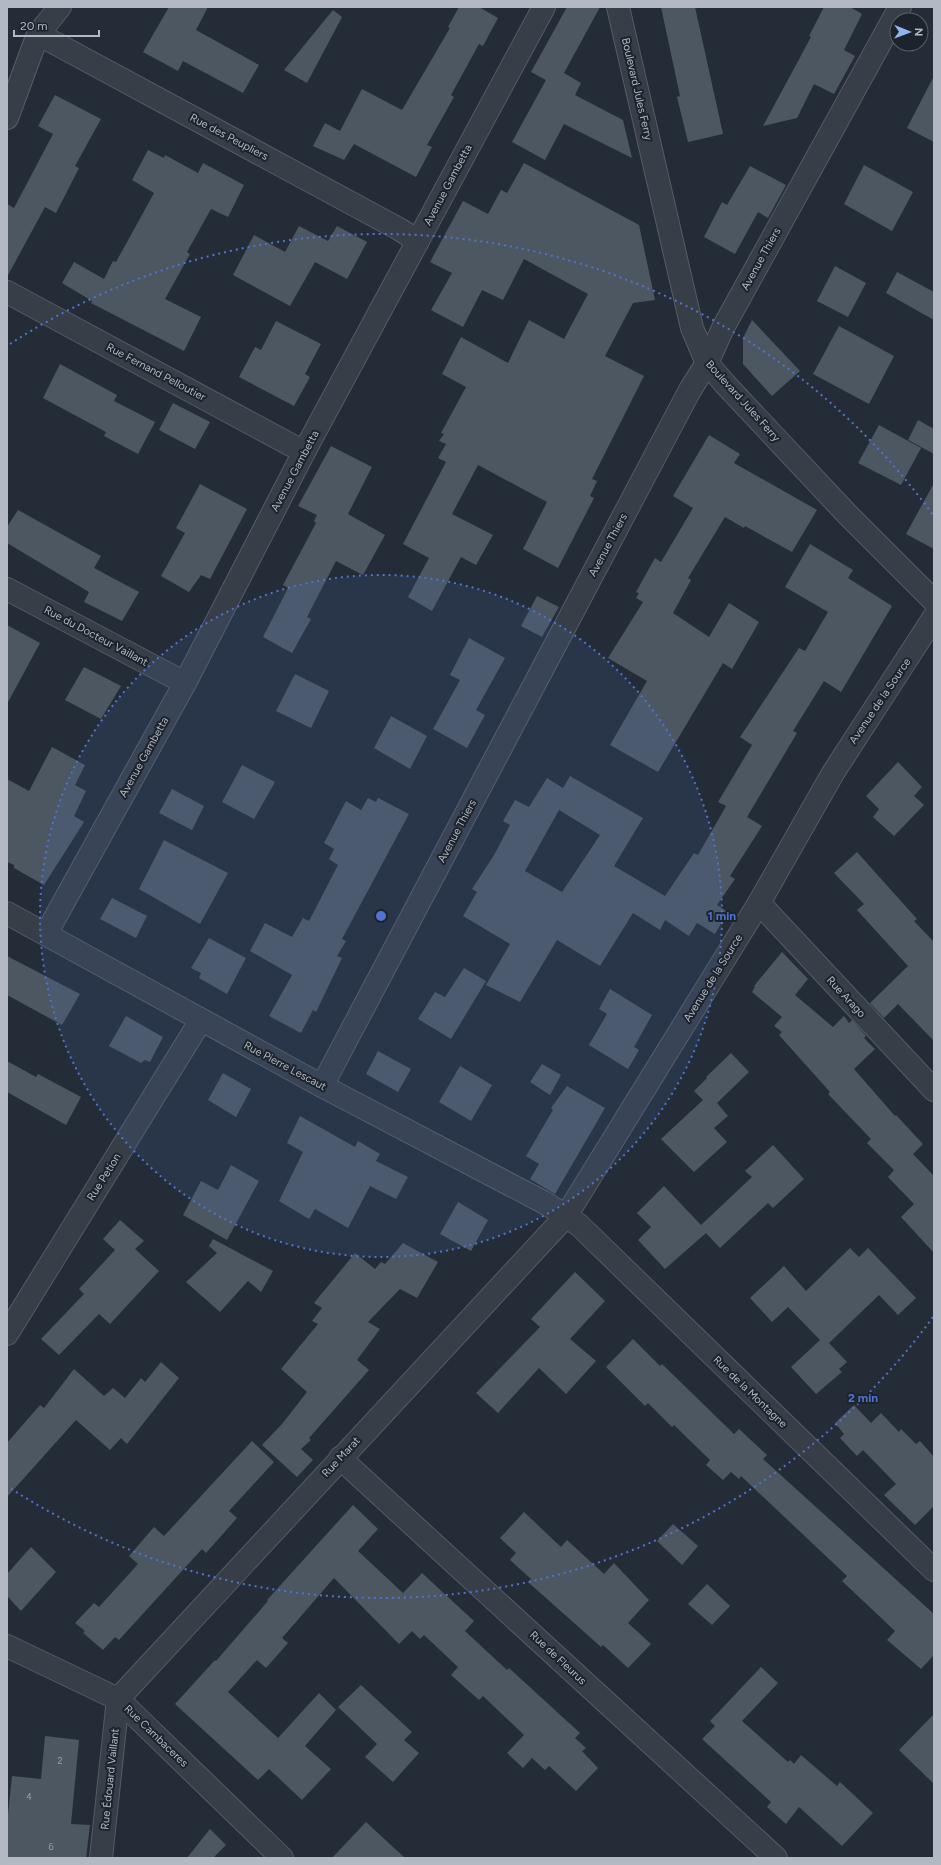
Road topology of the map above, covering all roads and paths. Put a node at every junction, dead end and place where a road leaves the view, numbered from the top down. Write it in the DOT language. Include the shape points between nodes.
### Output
graph roads {
  1 [pos="60,7"];
  2 [pos="544,7"];
  3 [pos="618,7"];
  4 [pos="900,7"];
  5 [pos="38,34"];
  6 [pos="7,118"];
  7 [pos="418,241"];
  8 [pos="7,292"];
  9 [pos="707,363"];
  10 [pos="304,452"];
  11 [pos="7,589"];
  12 [pos="934,600"];
  13 [pos="934,617"];
  14 [pos="185,683"];
  15 [pos="759,903"];
  16 [pos="7,912"];
  17 [pos="46,934"];
  18 [pos="202,1020"];
  19 [pos="322,1086"];
  20 [pos="934,1090"];
  21 [pos="566,1216"];
  22 [pos="7,1334"];
  23 [pos="340,1458"];
  24 [pos="934,1570"];
  25 [pos="7,1646"];
  26 [pos="118,1699"];
  27 [pos="101,1858"];
  28 [pos="282,1858"];
  29 [pos="776,1858"];
  1 -- 5 [label="street"];
  2 -- 7 [label="street, Avenue Gambetta"];
  3 -- 9 [label="street, Boulevard Jules Ferry" via="692,328"];
  4 -- 9 [label="street, Avenue Thiers" via="724,326"];
  5 -- 6 [label="street"];
  5 -- 7 [label="street, Rue des Peupliers"];
  7 -- 10 [label="street, Avenue Gambetta"];
  8 -- 10 [label="street, Rue Fernand Pelloutier"];
  9 -- 12 [label="street, Boulevard Jules Ferry" via="847,514"];
  9 -- 19 [label="street, Avenue Thiers" via="690,390"];
  10 -- 14 [label="street, Avenue Gambetta"];
  11 -- 14 [label="street, Rue du Docteur Vaillant"];
  13 -- 15 [label="street, Avenue de la Source" via="833,773"];
  14 -- 17 [label="street, Avenue Gambetta"];
  15 -- 20 [label="street, Rue Arago"];
  15 -- 21 [label="street, Avenue de la Source"];
  16 -- 17 [label="street, Rue Pierre Lescaut"];
  17 -- 18 [label="street, Rue Pierre Lescaut"];
  18 -- 19 [label="street, Rue Pierre Lescaut"];
  18 -- 22 [label="street, Rue Petion"];
  19 -- 21 [label="street, Rue Pierre Lescaut"];
  21 -- 23 [label="street, Rue Marat"];
  21 -- 24 [label="street, Rue de la Montagne" via="579,1225"];
  23 -- 26 [label="street, Rue Marat"];
  23 -- 29 [label="street, Rue de Fleurus"];
  25 -- 26 [label="street, Rue Cambaceres"];
  26 -- 27 [label="street, Rue Édouard Vaillant"];
  26 -- 28 [label="street, Rue Cambaceres"];
}
